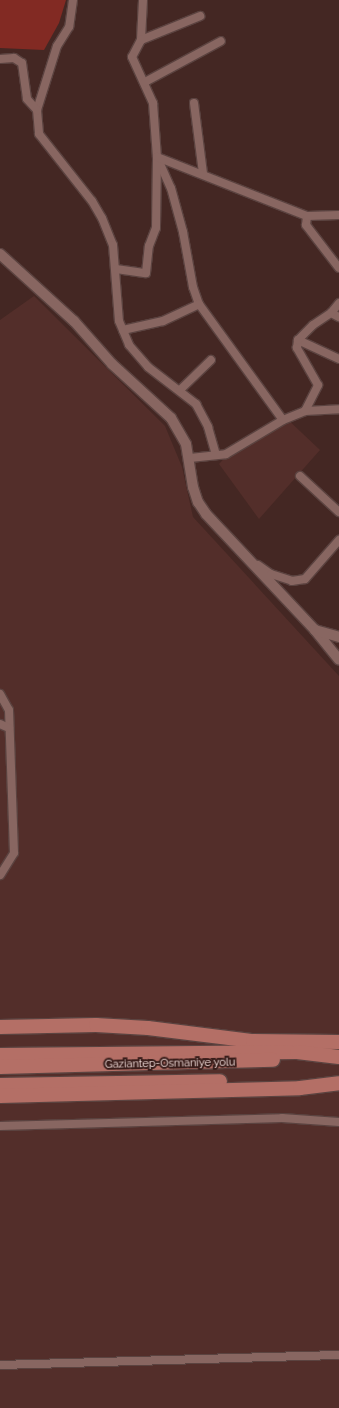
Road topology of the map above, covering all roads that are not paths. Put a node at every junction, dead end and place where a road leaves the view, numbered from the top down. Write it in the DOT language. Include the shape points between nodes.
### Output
graph roads {
  1 [pos="73,0"];
  2 [pos="143,0"];
  3 [pos="200,16"];
  4 [pos="141,40"];
  5 [pos="221,41"];
  6 [pos="0,59"];
  7 [pos="145,82"];
  8 [pos="194,103"];
  9 [pos="37,110"];
  10 [pos="157,157"];
  11 [pos="204,173"];
  12 [pos="339,215"];
  13 [pos="307,216"];
  14 [pos="0,254"];
  15 [pos="339,268"];
  16 [pos="116,269"];
  17 [pos="339,303"];
  18 [pos="199,304"];
  19 [pos="335,315"];
  20 [pos="123,330"];
  21 [pos="298,340"];
  22 [pos="339,359"];
  23 [pos="211,360"];
  24 [pos="180,390"];
  25 [pos="339,409"];
  26 [pos="305,411"];
  27 [pos="283,420"];
  28 [pos="216,455"];
  29 [pos="190,458"];
  30 [pos="300,476"];
  31 [pos="339,512"];
  32 [pos="339,540"];
  33 [pos="249,560"];
  34 [pos="315,630"];
  35 [pos="339,637"];
  36 [pos="339,660"];
  37 [pos="0,694"];
  38 [pos="0,724"];
  39 [pos="9,728"];
  40 [pos="0,875"];
  41 [pos="0,1027"];
  42 [pos="339,1042"];
  43 [pos="0,1055"];
  44 [pos="339,1057"];
  45 [pos="0,1067"];
  46 [pos="339,1082"];
  47 [pos="0,1085"];
  48 [pos="0,1096"];
  49 [pos="339,1122"];
  50 [pos="0,1126"];
  51 [pos="339,1355"];
  52 [pos="0,1365"];
  1 -- 9 [label="street" via="69,26 57,46"];
  2 -- 4 [label="street"];
  3 -- 4 [label="street"];
  4 -- 7 [label="street" via="132,57"];
  5 -- 7 [label="street"];
  6 -- 9 [label="street" via="14,58 22,63 27,98"];
  7 -- 10 [label="street" via="153,103"];
  8 -- 11 [label="street"];
  9 -- 16 [label="street" via="39,134 92,201 102,218 113,244"];
  10 -- 11 [label="street"];
  10 -- 16 [label="street" via="156,228 149,246 146,273"];
  10 -- 18 [label="street" via="171,188"];
  11 -- 13 [label="street"];
  12 -- 13 [label="street"];
  13 -- 15 [label="street" via="306,225"];
  14 -- 29 [label="street" via="74,321 112,364 171,418 186,444"];
  16 -- 20 [label="street" via="119,321"];
  17 -- 19 [label="street"];
  18 -- 20 [label="street" via="163,321"];
  18 -- 27 [label="street"];
  19 -- 21 [label="street" via="313,325"];
  20 -- 24 [label="street" via="129,345 148,367"];
  21 -- 22 [label="street"];
  21 -- 26 [label="street" via="297,348 318,385"];
  23 -- 24 [label="street"];
  24 -- 28 [label="street" via="196,404"];
  25 -- 26 [label="street"];
  26 -- 27 [label="street"];
  27 -- 28 [label="street" via="226,454"];
  28 -- 29 [label="street"];
  29 -- 33 [label="street" via="193,487 198,502"];
  30 -- 31 [label="street"];
  32 -- 33 [label="street" via="305,579 292,581 271,574"];
  33 -- 34 [label="street"];
  34 -- 35 [label="street"];
  34 -- 36 [label="street"];
  37 -- 39 [label="street" via="9,710"];
  38 -- 39 [label="street"];
  39 -- 40 [label="street" via="14,853"];
  41 -- 42 [label="highway" via="96,1025 148,1028 253,1041"];
  43 -- 44 [label="highway" via="297,1052"];
  44 -- 45 [label="highway, Gaziantep-Osmaniye yolu" via="200,1064"];
  46 -- 47 [label="highway, Gaziantep-Osmaniye yolu" via="197,1080"];
  46 -- 48 [label="highway" via="300,1088"];
  49 -- 50 [label="street" via="282,1118"];
  51 -- 52 [label="street"];
}
